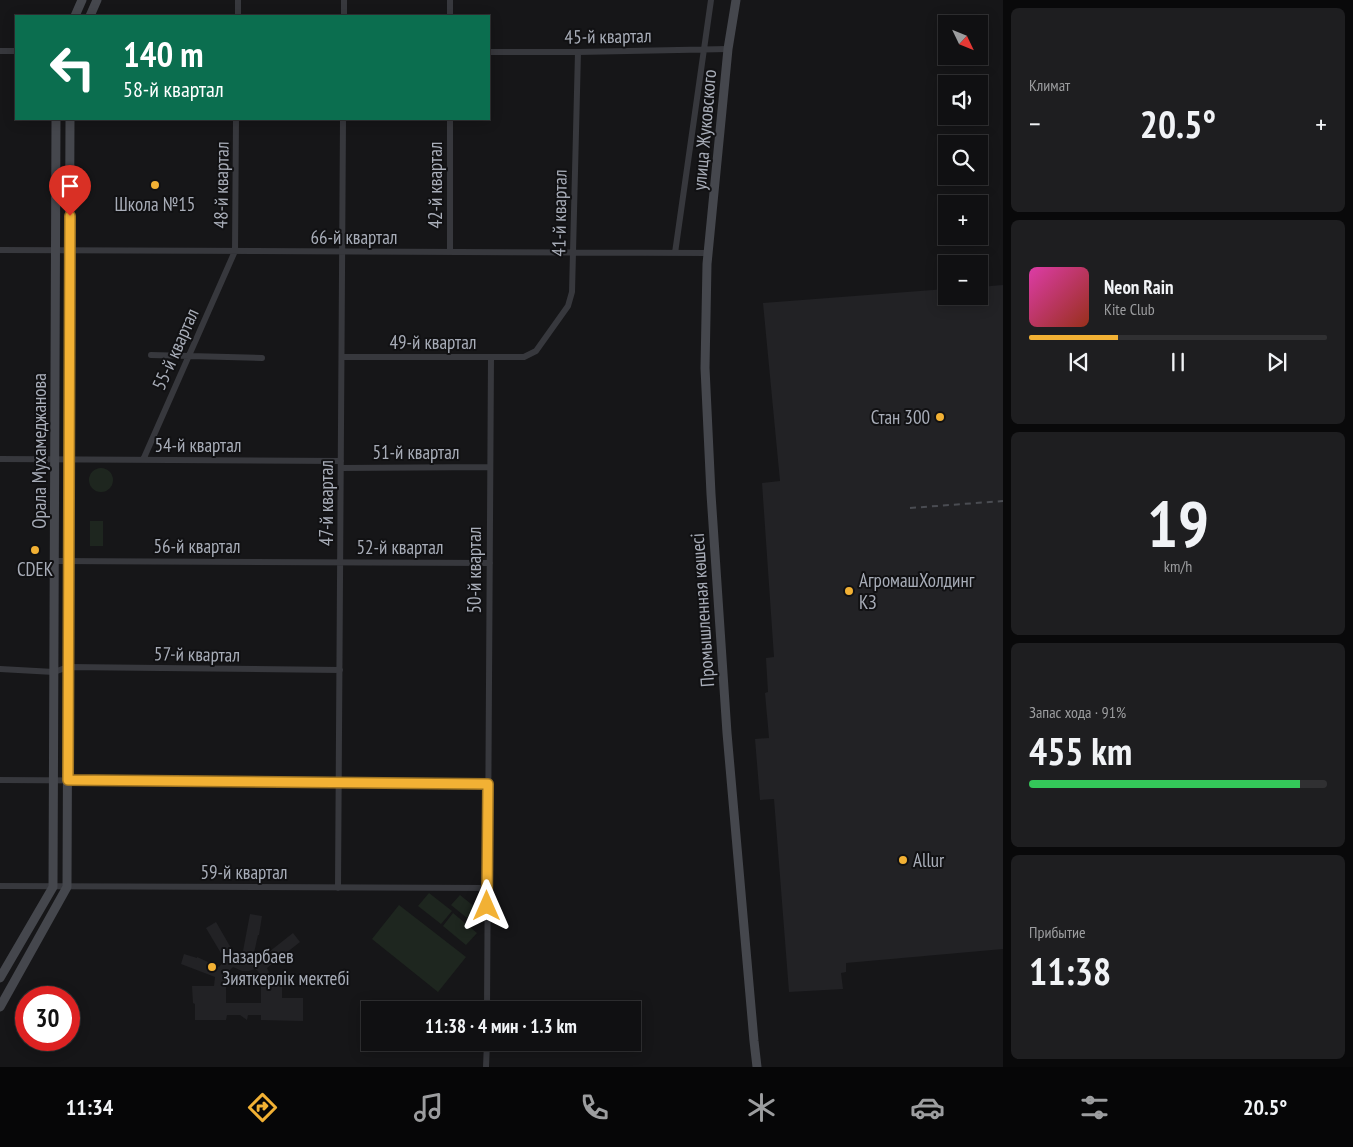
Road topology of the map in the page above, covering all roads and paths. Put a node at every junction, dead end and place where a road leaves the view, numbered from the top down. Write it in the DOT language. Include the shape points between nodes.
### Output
graph roads {
  1 [pos="82,0"];
  2 [pos="97,0"];
  3 [pos="238,0"];
  4 [pos="344,0"];
  5 [pos="450,0"];
  6 [pos="711,0"];
  7 [pos="736,0"];
  8 [pos="75,15"];
  9 [pos="90,15"];
  10 [pos="238,15"];
  11 [pos="344,15"];
  12 [pos="450,15"];
  13 [pos="728,48"];
  14 [pos="703,49"];
  15 [pos="0,51"];
  16 [pos="15,51"];
  17 [pos="490,52"];
  18 [pos="578,52"];
  19 [pos="56,120"];
  20 [pos="70,120"];
  21 [pos="236,120"];
  22 [pos="344,120"];
  23 [pos="450,120"];
  24 [pos="56,148"];
  25 [pos="70,148"];
  26 [pos="0,250"];
  27 [pos="56,250"];
  28 [pos="70,250"];
  29 [pos="235,251"];
  30 [pos="342,252"];
  31 [pos="450,252"];
  32 [pos="574,252"];
  33 [pos="675,253"];
  34 [pos="708,253"];
  35 [pos="707,264"];
  36 [pos="151,355"];
  37 [pos="189,356"];
  38 [pos="342,357"];
  39 [pos="524,357"];
  40 [pos="262,358"];
  41 [pos="491,358"];
  42 [pos="0,459"];
  43 [pos="55,459"];
  44 [pos="69,459"];
  45 [pos="143,460"];
  46 [pos="341,464"];
  47 [pos="490,467"];
  48 [pos="54,561"];
  49 [pos="69,561"];
  50 [pos="340,562"];
  51 [pos="490,563"];
  52 [pos="68,668"];
  53 [pos="0,669"];
  54 [pos="340,670"];
  55 [pos="54,672"];
  56 [pos="0,780"];
  57 [pos="53,780"];
  58 [pos="68,780"];
  59 [pos="339,782"];
  60 [pos="488,784"];
  61 [pos="0,886"];
  62 [pos="53,886"];
  63 [pos="67,886"];
  64 [pos="338,888"];
  65 [pos="488,888"];
  66 [pos="2,973"];
  67 [pos="17,978"];
  68 [pos="487,1001"];
  69 [pos="0,1007"];
  70 [pos="486,1051"];
  71 [pos="486,1067"];
  72 [pos="757,1067"];
  1 -- 8 [label="street"];
  2 -- 9 [label="street"];
  3 -- 10 [label="street"];
  4 -- 11 [label="street"];
  5 -- 12 [label="street"];
  6 -- 14 [label="street"];
  7 -- 13 [label="street, улица Жуковского"];
  13 -- 14 [label="street, 45-й квартал"];
  13 -- 34 [label="street, улица Жуковского"];
  14 -- 18 [label="street, 45-й квартал"];
  14 -- 33 [label="street"];
  15 -- 16 [label="street"];
  17 -- 18 [label="street, 45-й квартал"];
  18 -- 32 [label="street, 41-й квартал"];
  19 -- 24 [label="street, Орала Мухамеджанова"];
  20 -- 25 [label="street, Орала Мухамеджанова"];
  21 -- 29 [label="street, 48-й квартал"];
  22 -- 30 [label="street, 47-й квартал"];
  23 -- 31 [label="street, 42-й квартал"];
  24 -- 25 [label="street"];
  24 -- 27 [label="street, Орала Мухамеджанова"];
  25 -- 28 [label="street, Орала Мухамеджанова"];
  26 -- 27 [label="street, 66-й квартал"];
  27 -- 28 [label="street, 66-й квартал"];
  27 -- 43 [label="street, Орала Мухамеджанова"];
  28 -- 29 [label="street, 66-й квартал"];
  28 -- 44 [label="street, Орала Мухамеджанова"];
  29 -- 30 [label="street, 66-й квартал"];
  29 -- 37 [label="street, 55-й квартал"];
  30 -- 31 [label="street, 66-й квартал"];
  30 -- 38 [label="street, 47-й квартал"];
  31 -- 32 [label="street, 66-й квартал"];
  32 -- 33 [label="street, 66-й квартал"];
  32 -- 39 [label="street, 41-й квартал" via="568,306 536,351"];
  33 -- 34 [label="street, 66-й квартал"];
  34 -- 35 [label="street, улица Жуковского"];
  35 -- 72 [label="street, Промышленная көшесі" via="706,368 711,494 728,739"];
  36 -- 37 [label="street"];
  37 -- 40 [label="street"];
  37 -- 45 [label="street, 55-й квартал"];
  38 -- 41 [label="street, 49-й квартал"];
  38 -- 46 [label="street, 47-й квартал"];
  39 -- 41 [label="street, 49-й квартал"];
  41 -- 47 [label="street, 50-й квартал"];
  42 -- 43 [label="street, 54-й квартал"];
  43 -- 44 [label="street, 54-й квартал"];
  43 -- 48 [label="street, Орала Мухамеджанова"];
  44 -- 45 [label="street, 54-й квартал"];
  44 -- 49 [label="street, Орала Мухамеджанова"];
  45 -- 46 [label="street, 54-й квартал"];
  46 -- 47 [label="street, 51-й квартал"];
  46 -- 50 [label="street, 47-й квартал"];
  47 -- 51 [label="street, 50-й квартал"];
  48 -- 49 [label="street, 56-й квартал"];
  48 -- 55 [label="street, Орала Мухамеджанова"];
  49 -- 50 [label="street, 56-й квартал"];
  49 -- 52 [label="street, Орала Мухамеджанова"];
  50 -- 51 [label="street, 52-й квартал"];
  50 -- 54 [label="street, 47-й квартал"];
  51 -- 60 [label="street, 50-й квартал"];
  52 -- 54 [label="street, 57-й квартал"];
  52 -- 55 [label="street, 57-й квартал"];
  52 -- 58 [label="street, Орала Мухамеджанова"];
  53 -- 55 [label="street, 57-й квартал"];
  54 -- 59 [label="street, 47-й квартал"];
  55 -- 57 [label="street, Орала Мухамеджанова"];
  56 -- 57 [label="street"];
  57 -- 58 [label="street"];
  57 -- 62 [label="street, Орала Мухамеджанова"];
  58 -- 59 [label="street"];
  58 -- 63 [label="street, Орала Мухамеджанова"];
  59 -- 60 [label="street"];
  59 -- 64 [label="street, 47-й квартал"];
  60 -- 65 [label="street, 50-й квартал"];
  61 -- 62 [label="street, 59-й квартал"];
  62 -- 63 [label="street, 59-й квартал"];
  62 -- 66 [label="street, Орала Мухамеджанова"];
  63 -- 64 [label="street, 59-й квартал"];
  63 -- 67 [label="street, Орала Мухамеджанова"];
  64 -- 65 [label="street, 59-й квартал"];
  65 -- 68 [label="street, 50-й квартал"];
  66 -- 67 [label="street"];
  67 -- 69 [label="street, Орала Мухамеджанова"];
  70 -- 71 [label="street"];
}
